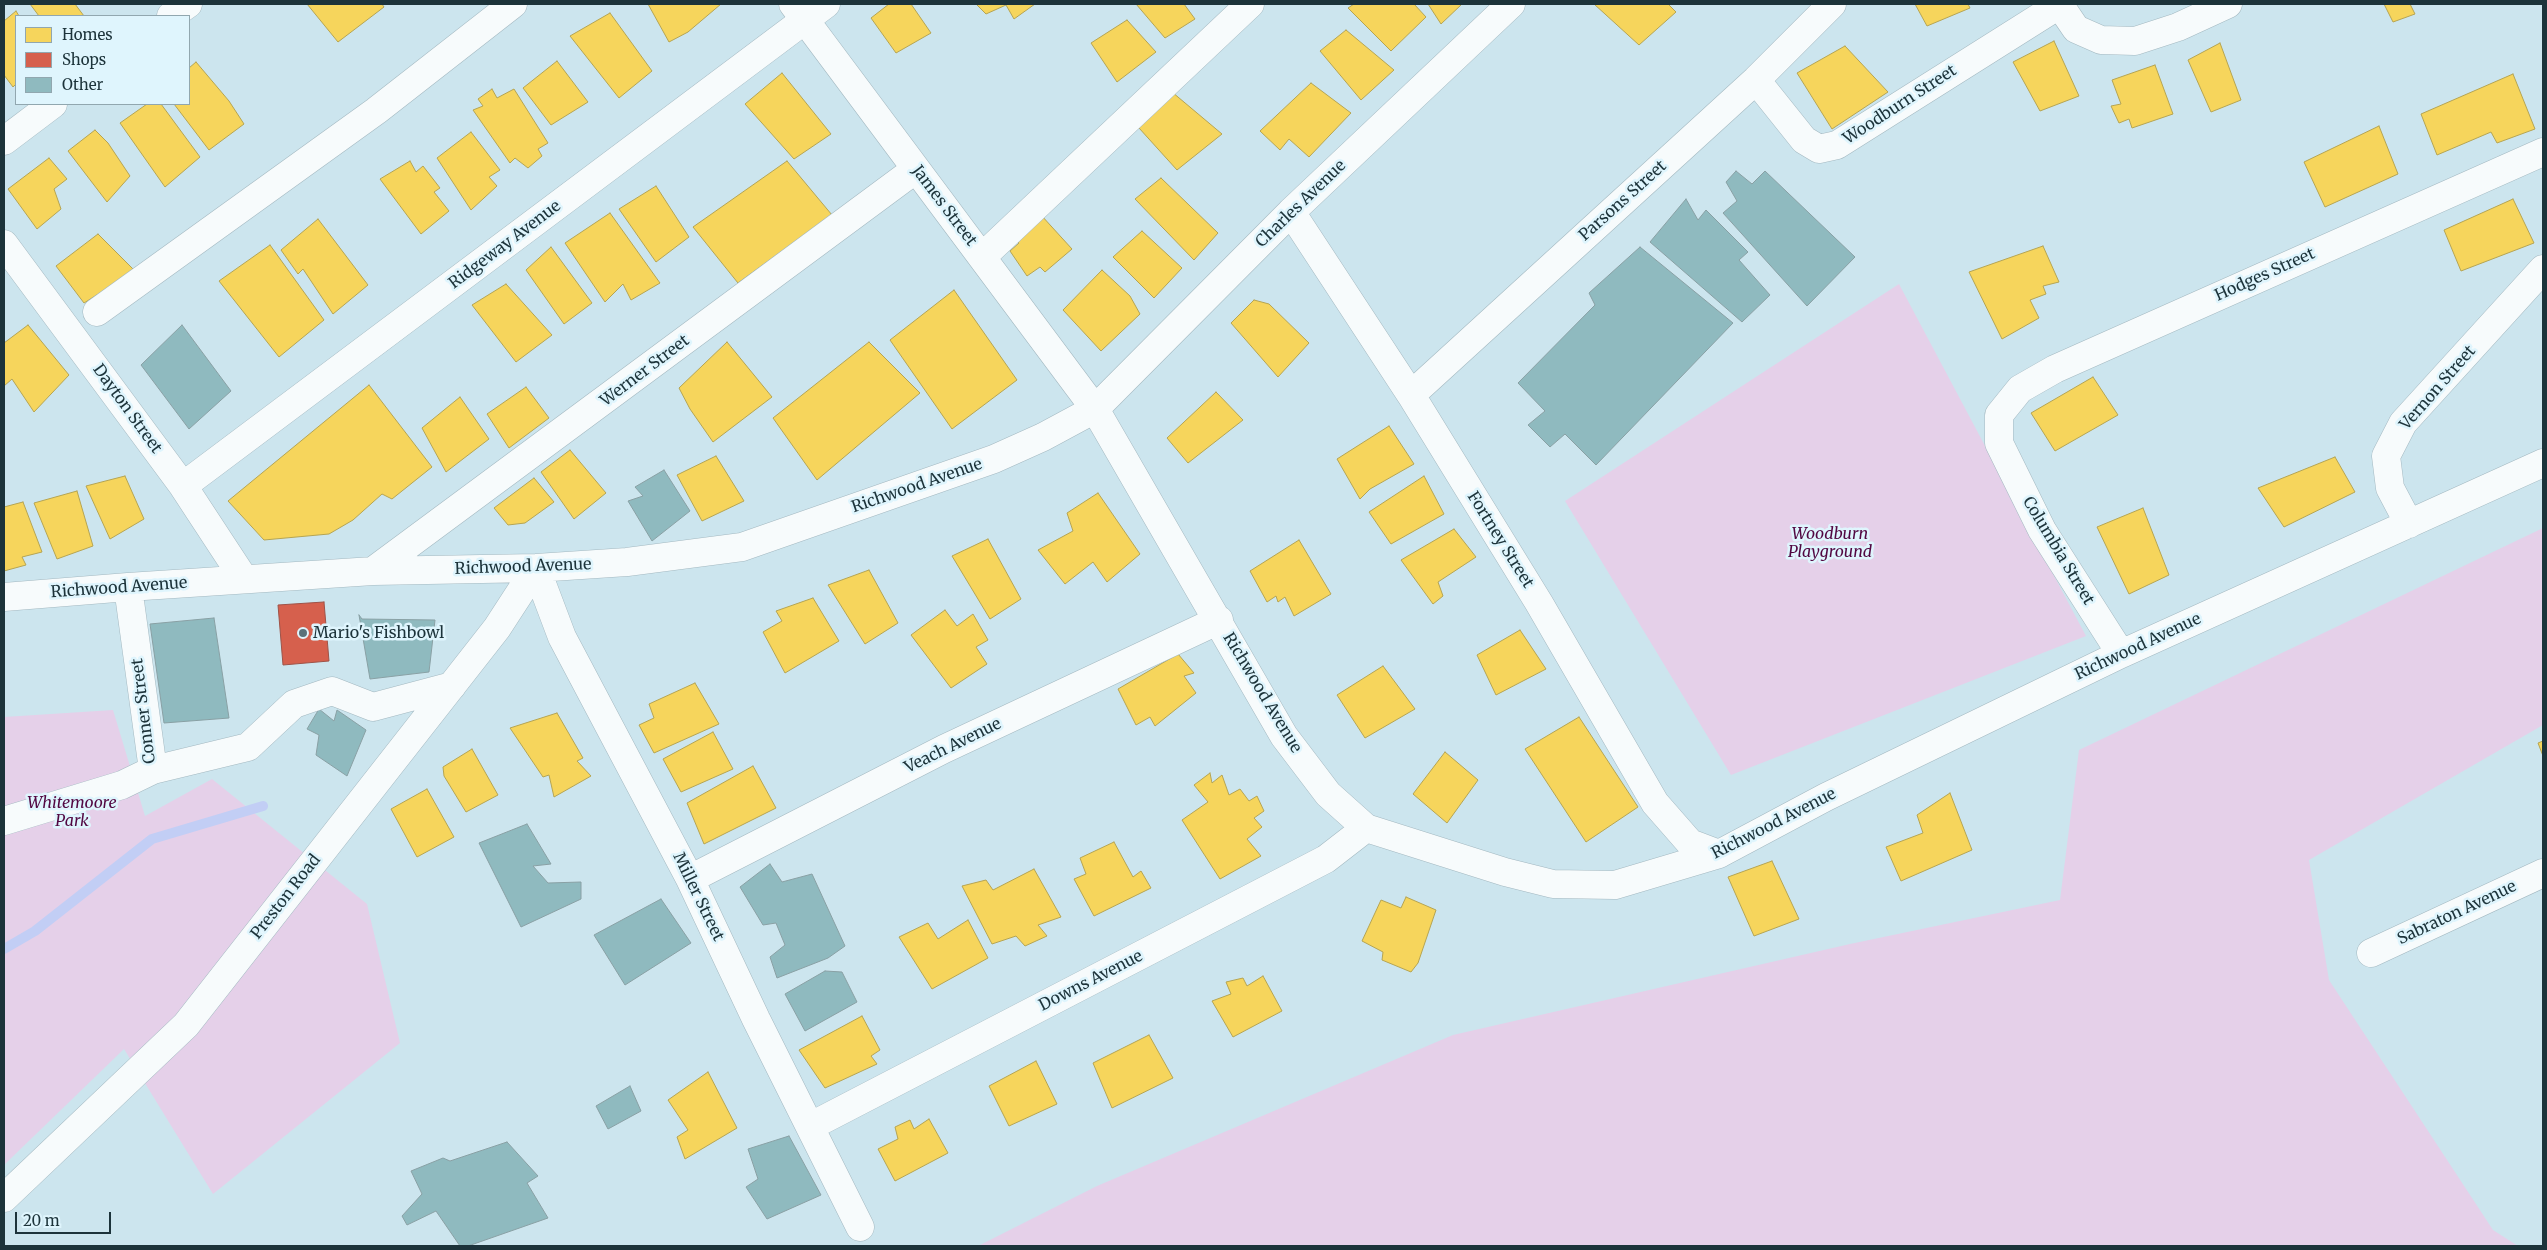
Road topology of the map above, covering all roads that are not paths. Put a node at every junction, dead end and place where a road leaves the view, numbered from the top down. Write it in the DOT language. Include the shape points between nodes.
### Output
graph roads {
  1 [pos="188,4"];
  2 [pos="513,4"];
  3 [pos="1250,4"];
  4 [pos="1511,4"];
  5 [pos="1832,4"];
  6 [pos="2228,4"];
  7 [pos="2058,5"];
  8 [pos="808,9"];
  9 [pos="172,15"];
  10 [pos="1756,80"];
  11 [pos="52,105"];
  12 [pos="4,141"];
  13 [pos="2543,152"];
  14 [pos="916,170"];
  15 [pos="1291,212"];
  16 [pos="4,244"];
  17 [pos="982,257"];
  18 [pos="2543,269"];
  19 [pos="97,312"];
  20 [pos="1411,395"];
  21 [pos="1095,409"];
  22 [pos="1999,415"];
  23 [pos="2543,463"];
  24 [pos="183,486"];
  25 [pos="2409,524"];
  26 [pos="536,568"];
  27 [pos="373,571"];
  28 [pos="244,579"];
  29 [pos="128,587"];
  30 [pos="4,597"];
  31 [pos="1219,620"];
  32 [pos="2122,654"];
  33 [pos="452,686"];
  34 [pos="153,770"];
  35 [pos="4,821"];
  36 [pos="1366,828"];
  37 [pos="1719,854"];
  38 [pos="2543,873"];
  39 [pos="690,879"];
  40 [pos="2371,953"];
  41 [pos="811,1126"];
  42 [pos="4,1198"];
  43 [pos="860,1227"];
  1 -- 9 [label="street"];
  2 -- 19 [label="street" via="376,111"];
  3 -- 17 [label="street"];
  4 -- 15 [label="street, Charles Avenue"];
  5 -- 10 [label="street, Parsons Street"];
  6 -- 7 [label="street" via="2178,27 2135,41 2101,40 2076,29"];
  7 -- 10 [label="street, Woodburn Street" via="1837,145 1819,149 1804,140"];
  8 -- 14 [label="street, James Street"];
  8 -- 24 [label="street, Ridgeway Avenue"];
  10 -- 20 [label="street, Parsons Street"];
  11 -- 12 [label="street"];
  13 -- 22 [label="street, Hodges Street" via="2055,369 2020,389"];
  14 -- 17 [label="street, James Street"];
  14 -- 27 [label="street, Werner Street"];
  15 -- 20 [label="street, Fortney Street"];
  15 -- 21 [label="street, Charles Avenue"];
  16 -- 24 [label="street, Dayton Street"];
  17 -- 21 [label="street, James Street"];
  18 -- 25 [label="street, Vernon Street" via="2403,423 2386,456 2390,488"];
  20 -- 37 [label="street, Fortney Street" via="1539,603 1656,803 1690,843"];
  21 -- 26 [label="street, Richwood Avenue" via="994,459 742,547 627,562"];
  21 -- 31 [label="street, Richwood Avenue"];
  22 -- 32 [label="street, Columbia Street" via="1999,443 2042,530"];
  23 -- 25 [label="street, Richwood Avenue"];
  24 -- 28 [label="street, Dayton Street"];
  25 -- 32 [label="street, Richwood Avenue"];
  26 -- 27 [label="street, Richwood Avenue"];
  26 -- 33 [label="street, Preston Road" via="498,628"];
  26 -- 39 [label="street, Miller Street" via="562,637"];
  27 -- 28 [label="street, Richwood Avenue"];
  28 -- 29 [label="street, Richwood Avenue"];
  29 -- 30 [label="street, Richwood Avenue"];
  29 -- 34 [label="street, Conner Street"];
  31 -- 36 [label="street, Richwood Avenue" via="1290,743 1328,794"];
  31 -- 39 [label="street, Veach Avenue" via="944,749"];
  32 -- 37 [label="street, Richwood Avenue" via="1826,797"];
  33 -- 34 [label="street" via="373,707 332,691 294,704 248,747"];
  33 -- 42 [label="street, Preston Road" via="186,1025"];
  34 -- 35 [label="street, Conner Street" via="122,785"];
  36 -- 37 [label="street, Richwood Avenue" via="1444,855 1553,884 1615,885"];
  36 -- 41 [label="street, Downs Avenue" via="1326,859"];
  38 -- 40 [label="street, Sabraton Avenue"];
  39 -- 41 [label="street, Miller Street"];
  41 -- 43 [label="street, Miller Street"];
}
